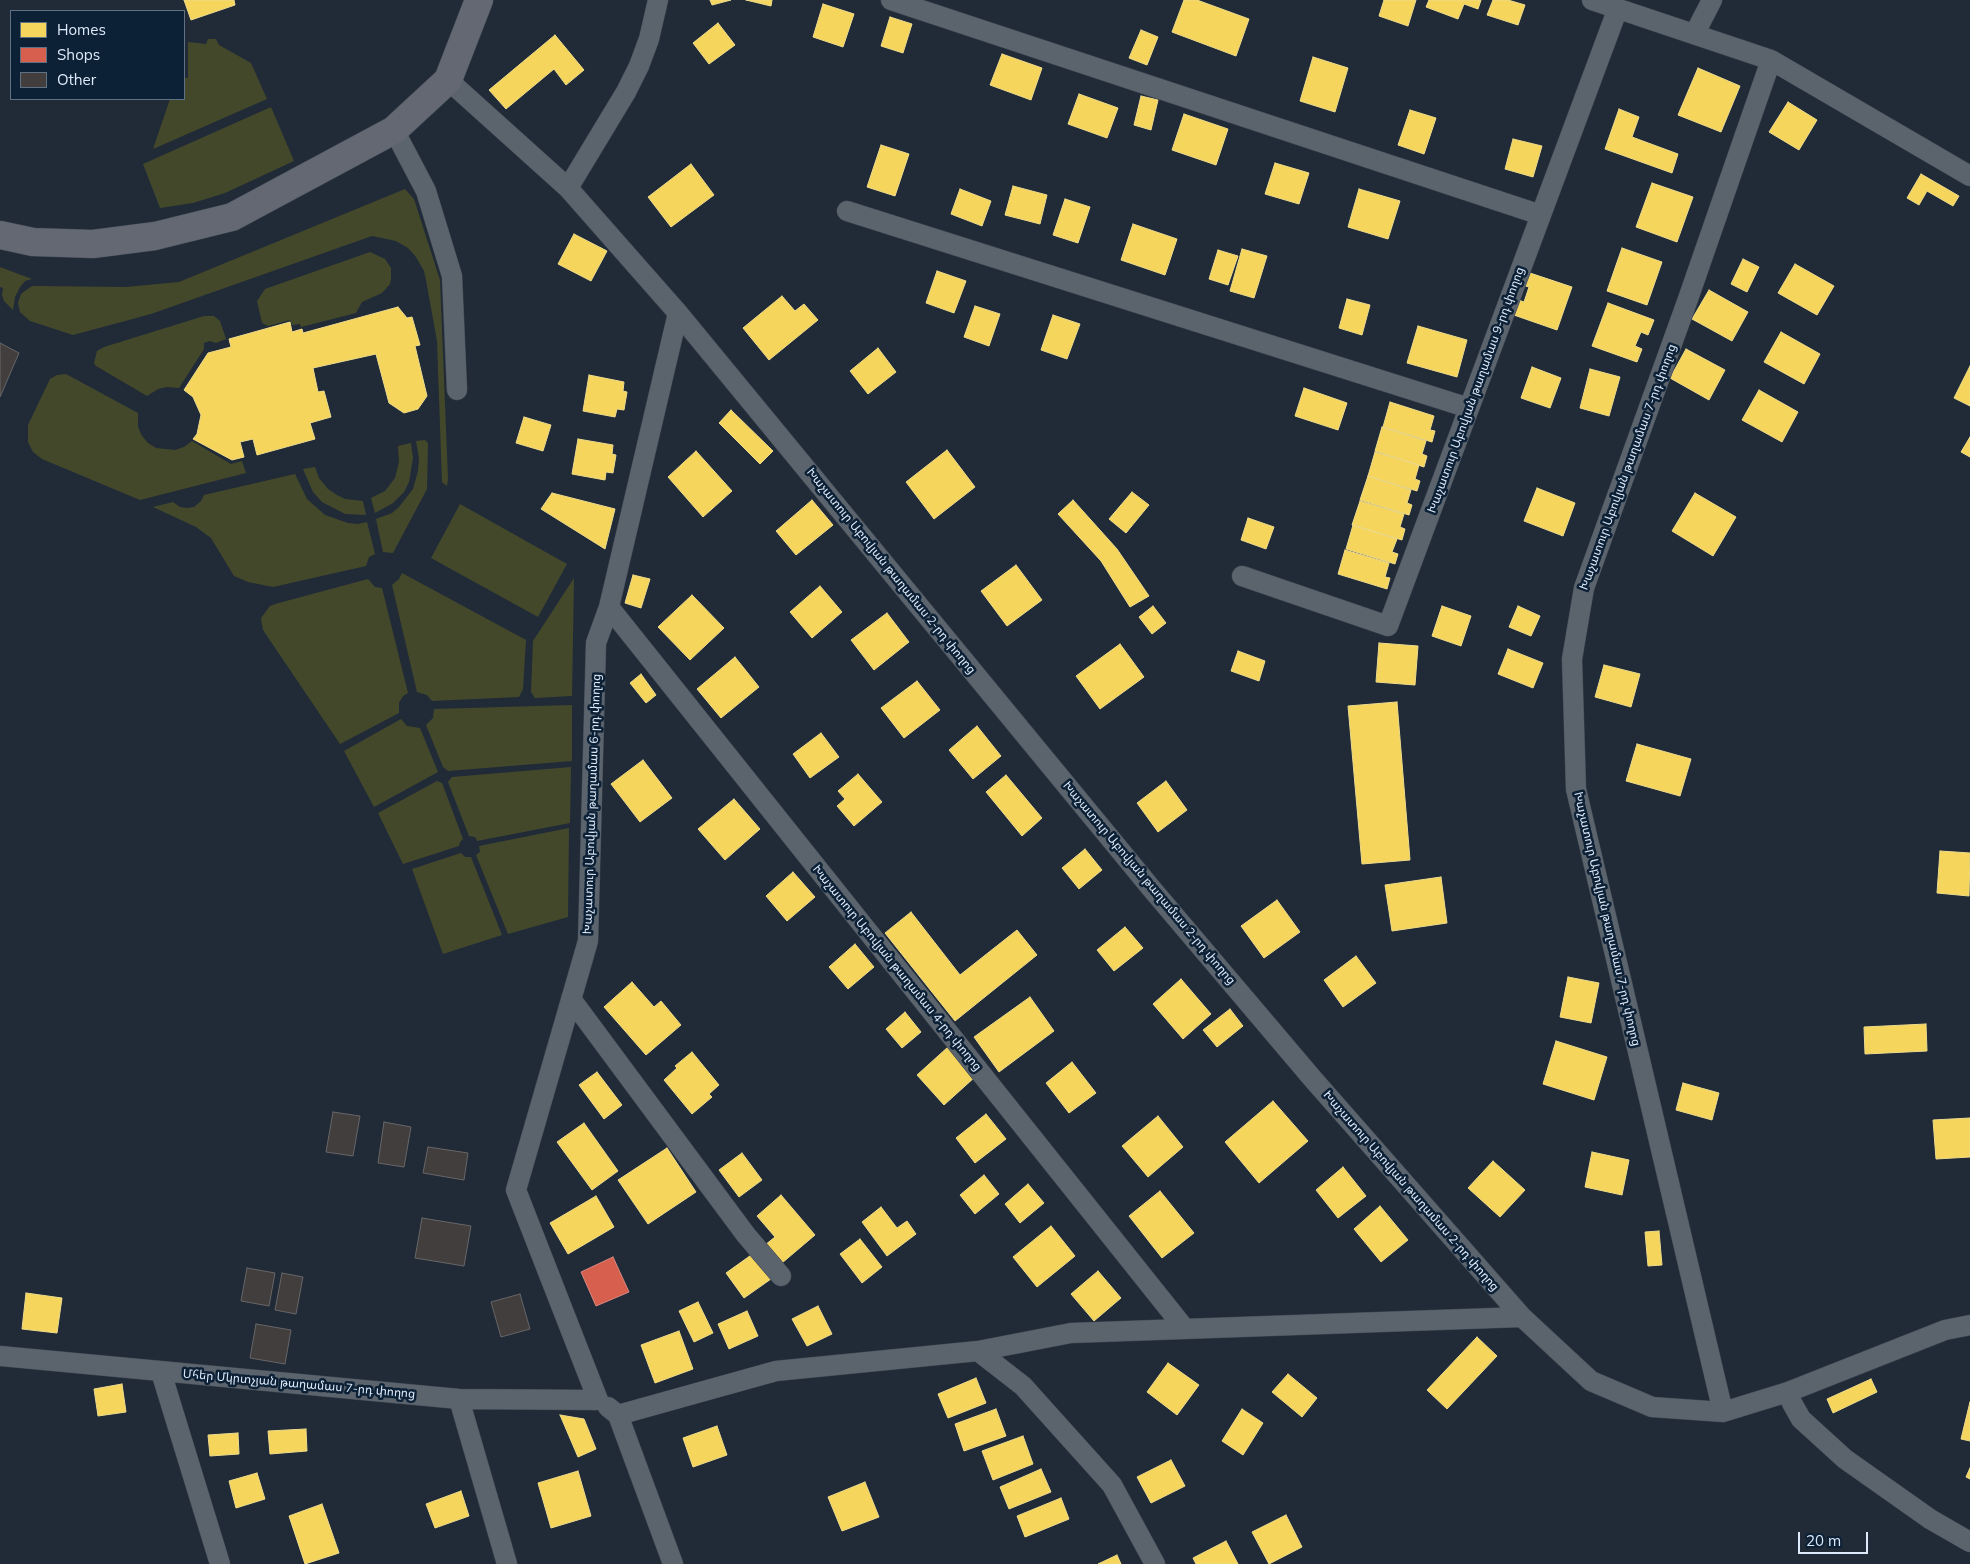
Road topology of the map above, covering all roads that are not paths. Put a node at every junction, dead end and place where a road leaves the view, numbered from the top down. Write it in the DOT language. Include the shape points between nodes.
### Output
graph roads {
  1 [pos="479,0"];
  2 [pos="658,0"];
  3 [pos="891,0"];
  4 [pos="1592,0"];
  5 [pos="1712,0"];
  6 [pos="1618,8"];
  7 [pos="1695,33"];
  8 [pos="1770,60"];
  9 [pos="448,80"];
  10 [pos="394,130"];
  11 [pos="1970,176"];
  12 [pos="568,188"];
  13 [pos="847,211"];
  14 [pos="1541,215"];
  15 [pos="0,235"];
  16 [pos="678,313"];
  17 [pos="457,390"];
  18 [pos="1469,408"];
  19 [pos="1242,576"];
  20 [pos="609,607"];
  21 [pos="571,999"];
  22 [pos="781,1276"];
  23 [pos="1522,1317"];
  24 [pos="1970,1325"];
  25 [pos="1185,1329"];
  26 [pos="978,1352"];
  27 [pos="0,1356"];
  28 [pos="161,1372"];
  29 [pos="1788,1392"];
  30 [pos="459,1399"];
  31 [pos="598,1400"];
  32 [pos="1723,1412"];
  33 [pos="618,1415"];
  34 [pos="1970,1542"];
  35 [pos="220,1564"];
  36 [pos="507,1564"];
  37 [pos="673,1564"];
  38 [pos="1155,1564"];
  1 -- 9 [label="main road"];
  2 -- 12 [label="street" via="639,66"];
  3 -- 14 [label="street"];
  4 -- 6 [label="street"];
  5 -- 7 [label="street"];
  6 -- 7 [label="street"];
  6 -- 14 [label="street, Խաչատուր Աբովյան թաղամաս 9-րդ փողոց"];
  7 -- 8 [label="street"];
  8 -- 11 [label="street"];
  8 -- 32 [label="street, Խաչատուր Աբովյան թաղամաս 7-րդ փողոց" via="1584,588 1572,659 1576,789"];
  9 -- 10 [label="main road"];
  9 -- 12 [label="street, Խաչատուր Աբովյան թաղամաս 2-րդ փողոց"];
  10 -- 15 [label="main road" via="232,217 155,236 93,244 32,242"];
  10 -- 17 [label="street" via="426,192 452,276"];
  12 -- 16 [label="street, Խաչատուր Աբովյան թաղամաս 2-րդ փողոց"];
  13 -- 18 [label="street"];
  14 -- 18 [label="street, Խաչատուր Աբովյան թաղամաս 9-րդ փողոց"];
  16 -- 20 [label="street, Խաչատուր Աբովյան թաղամաս 6-րդ փողոց"];
  16 -- 23 [label="street, Խաչատուր Աբովյան թաղամաս 2-րդ փողոց" via="1164,903 1312,1078"];
  18 -- 19 [label="street, Խաչատուր Աբովյան թաղամաս 9-րդ փողոց" via="1388,626"];
  20 -- 21 [label="street, Խաչատուր Աբովյան թաղամաս 6-րդ փողոց" via="596,643 588,941"];
  20 -- 25 [label="street, Խաչատուր Աբովյան թաղամաս 4-րդ փողոց"];
  21 -- 22 [label="street" via="746,1235"];
  21 -- 31 [label="street, Խաչատուր Աբովյան թաղամաս 6-րդ փողոց" via="516,1190"];
  23 -- 25 [label="street"];
  23 -- 32 [label="street, Խաչատուր Աբովյան թաղամաս 2-րդ փողոց" via="1591,1381 1652,1407"];
  24 -- 29 [label="street, Խաչատուր Աբովյան թաղամաս 2-րդ փողոց" via="1945,1330"];
  25 -- 26 [label="street" via="1071,1333"];
  26 -- 33 [label="street" via="776,1371"];
  26 -- 38 [label="street" via="1022,1386 1112,1485"];
  27 -- 28 [label="street, Մհեր Մկրտչյան թաղամաս 7-րդ փողոց"];
  28 -- 30 [label="street, Մհեր Մկրտչյան թաղամաս 7-րդ փողոց"];
  28 -- 35 [label="street"];
  29 -- 32 [label="street, Խաչատուր Աբովյան թաղամաս 2-րդ փողոց"];
  29 -- 34 [label="street" via="1801,1419 1845,1459 1930,1519"];
  30 -- 31 [label="street, Մհեր Մկրտչյան թաղամաս 7-րդ փողոց"];
  30 -- 36 [label="street"];
  31 -- 33 [label="street"];
  33 -- 37 [label="street"];
}
